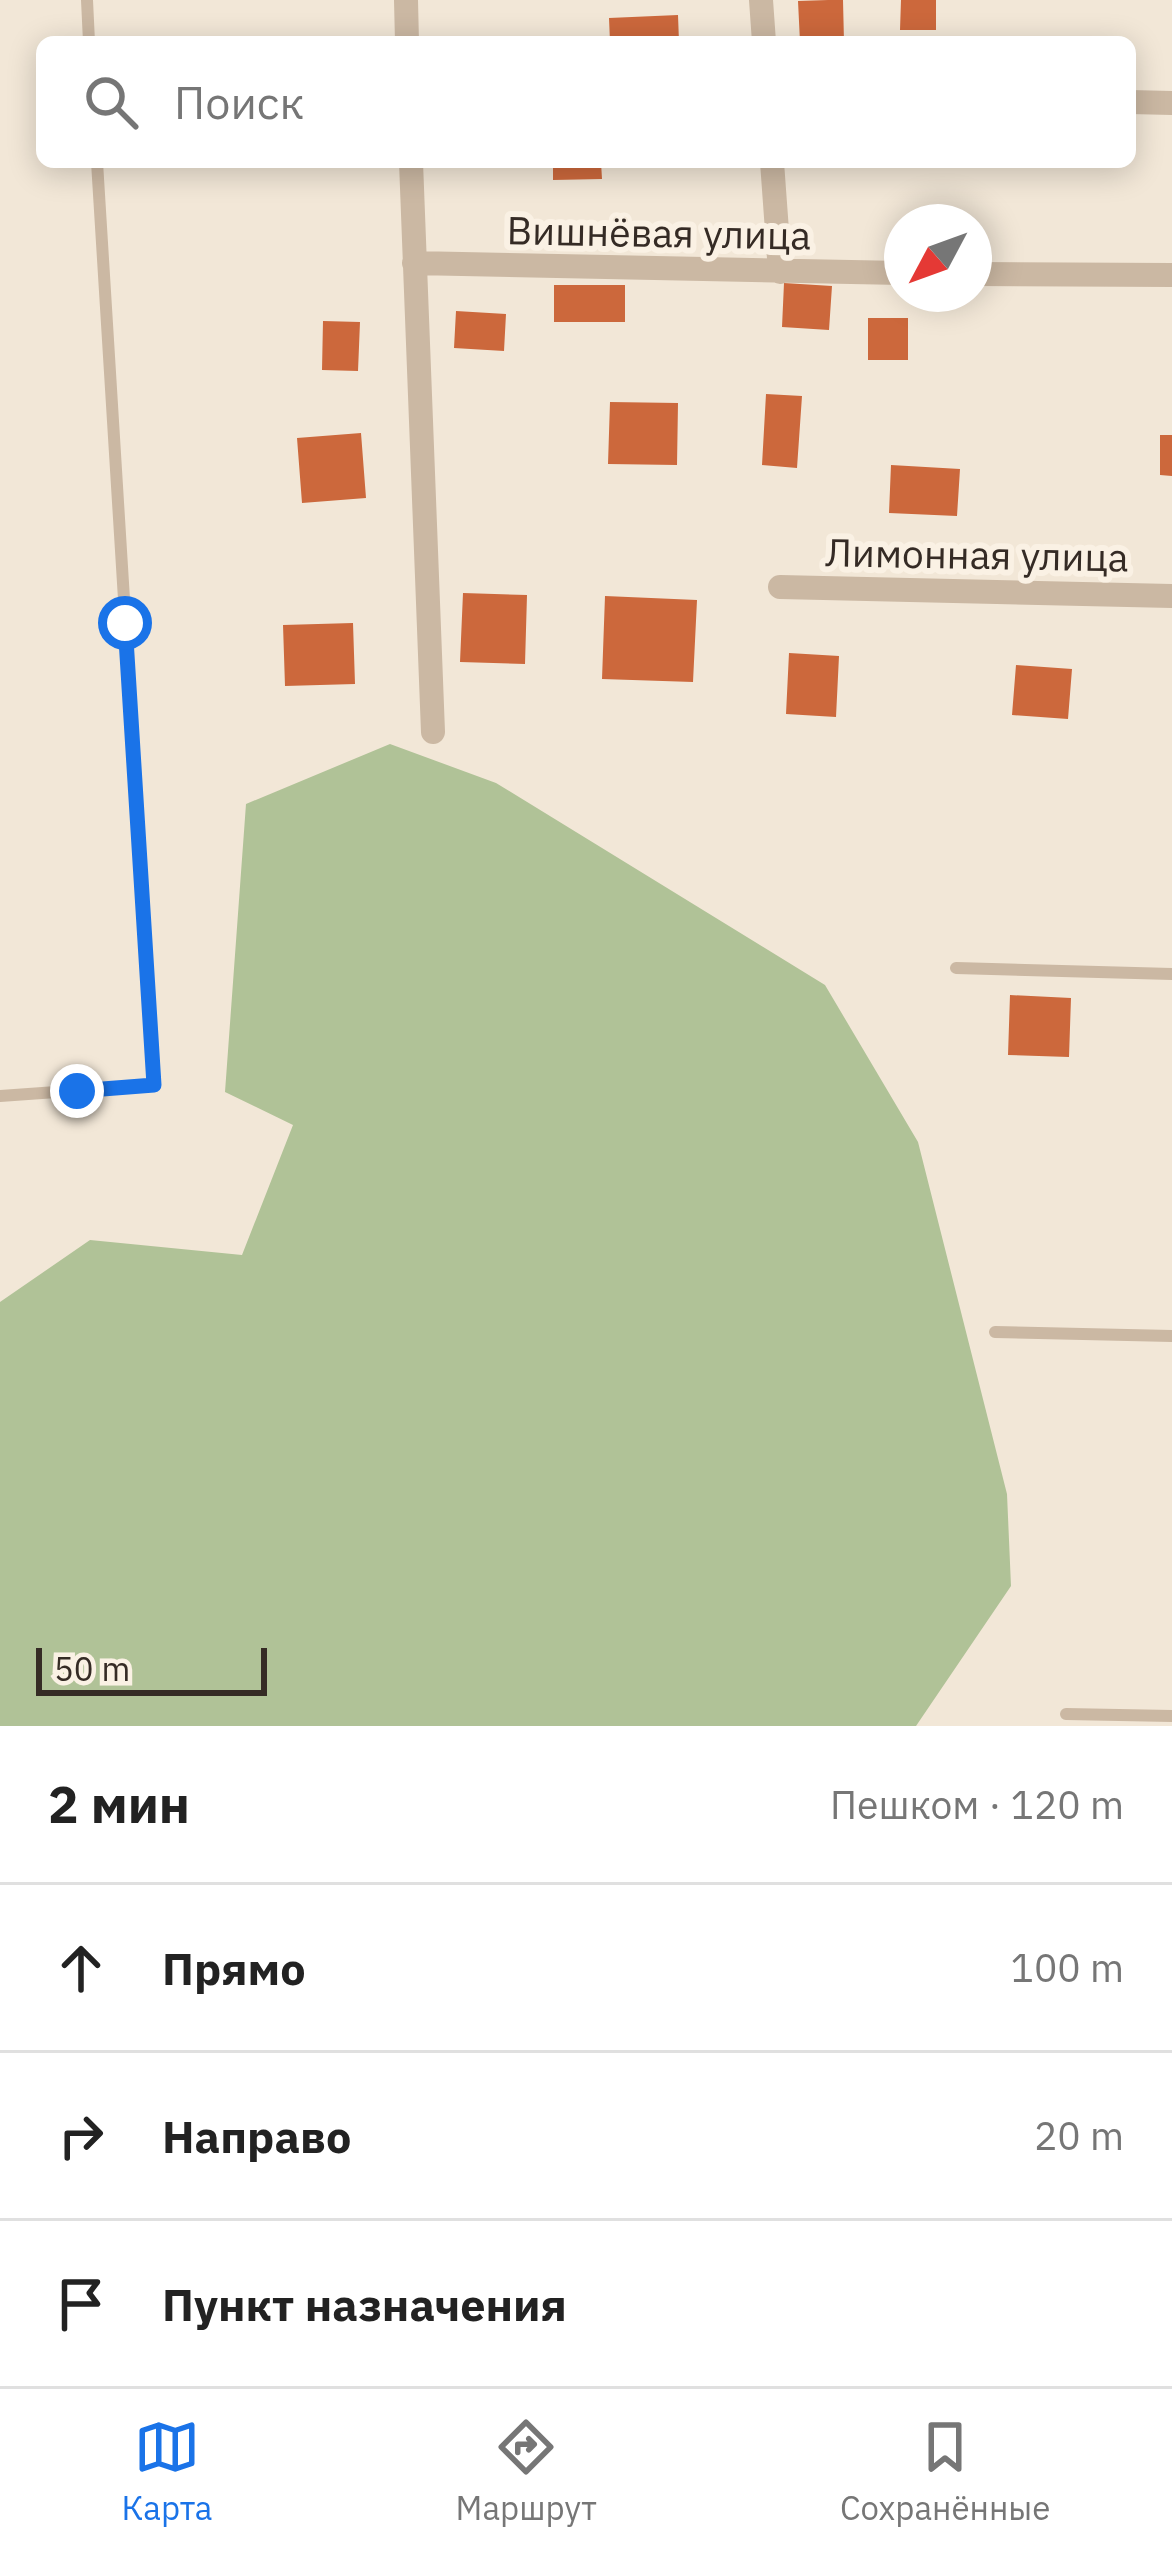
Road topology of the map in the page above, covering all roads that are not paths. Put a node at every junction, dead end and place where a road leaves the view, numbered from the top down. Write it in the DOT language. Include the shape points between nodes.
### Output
graph roads {
  1 [pos="87,0"];
  2 [pos="406,0"];
  3 [pos="760,0"];
  4 [pos="89,36"];
  5 [pos="407,36"];
  6 [pos="763,36"];
  7 [pos="1136,102"];
  8 [pos="1172,103"];
  9 [pos="97,168"];
  10 [pos="411,168"];
  11 [pos="772,168"];
  12 [pos="414,263"];
  13 [pos="780,272"];
  14 [pos="884,273"];
  15 [pos="992,274"];
  16 [pos="1172,275"];
  17 [pos="780,587"];
  18 [pos="1172,596"];
  19 [pos="433,732"];
  20 [pos="956,968"];
  21 [pos="1172,974"];
  22 [pos="0,1096"];
  23 [pos="995,1332"];
  24 [pos="1172,1336"];
  25 [pos="1066,1714"];
  26 [pos="1172,1716"];
  1 -- 4 [label="lane"];
  2 -- 5 [label="street"];
  3 -- 6 [label="street"];
  7 -- 8 [label="street"];
  9 -- 22 [label="lane" via="154,1085"];
  10 -- 12 [label="street"];
  11 -- 13 [label="street"];
  12 -- 13 [label="street, Вишнёвая улица"];
  12 -- 19 [label="street"];
  13 -- 14 [label="street, Вишнёвая улица"];
  15 -- 16 [label="street"];
  17 -- 18 [label="street, Лимонная улица"];
  20 -- 21 [label="lane"];
  23 -- 24 [label="lane"];
  25 -- 26 [label="lane"];
}
